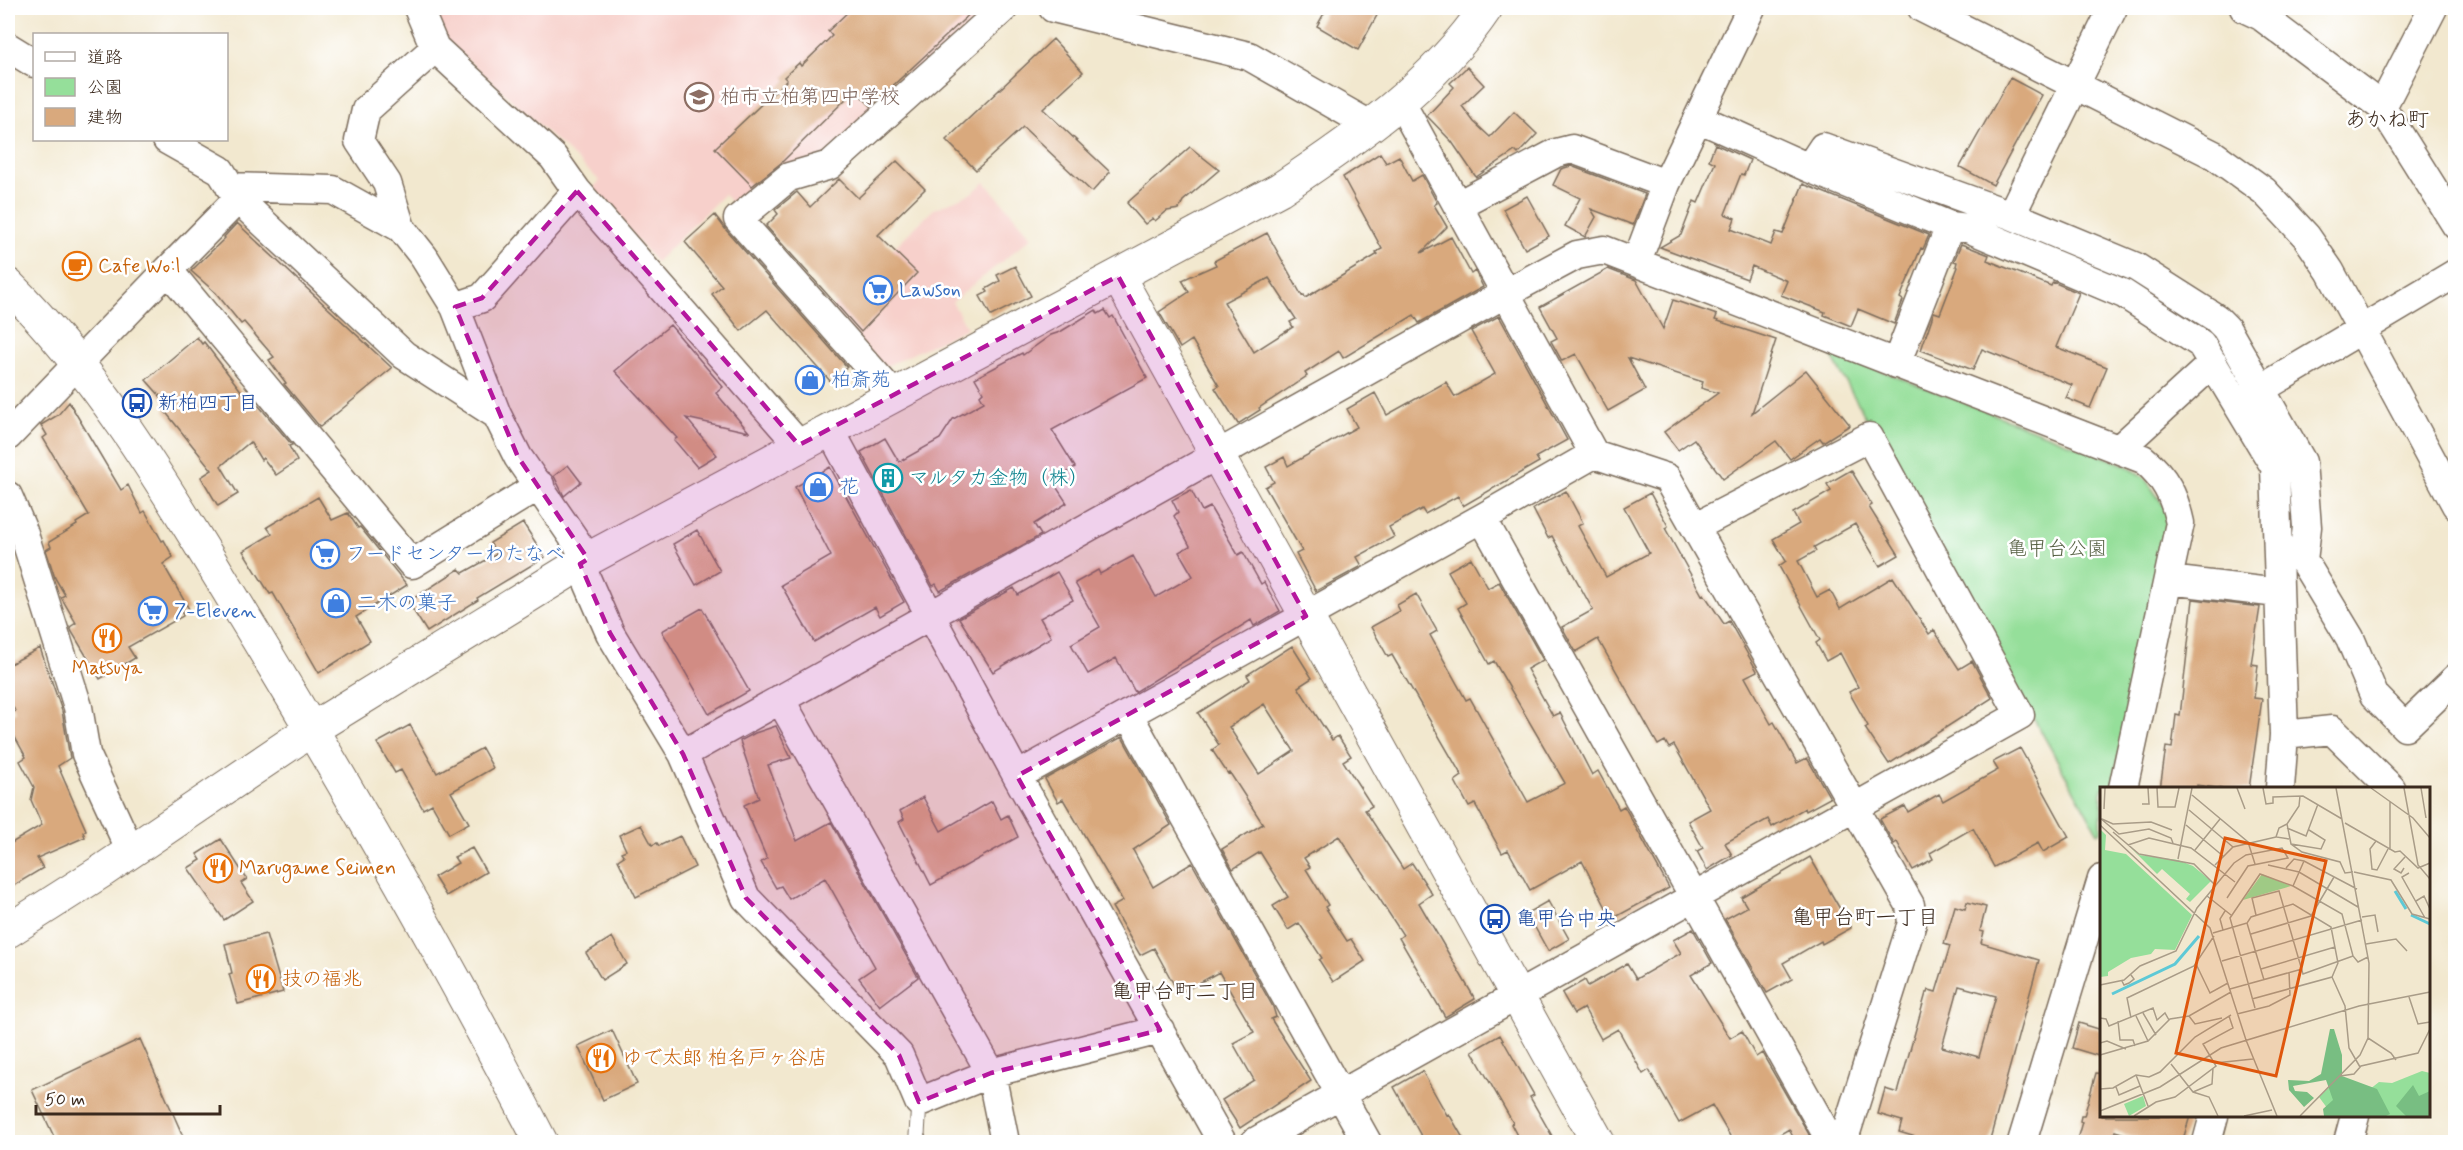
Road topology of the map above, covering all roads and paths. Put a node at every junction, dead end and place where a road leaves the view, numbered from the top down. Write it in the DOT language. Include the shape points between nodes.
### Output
graph roads {
  1 [pos="418,8"];
  2 [pos="1004,8"];
  3 [pos="1053,8"];
  4 [pos="1486,8"];
  5 [pos="1751,8"];
  6 [pos="1922,8"];
  7 [pos="2113,8"];
  8 [pos="2433,8"];
  9 [pos="2257,10"];
  10 [pos="8,47"];
  11 [pos="435,48"];
  12 [pos="33,62"];
  13 [pos="2074,86"];
  14 [pos="1400,101"];
  15 [pos="2382,107"];
  16 [pos="1698,118"];
  17 [pos="1370,125"];
  18 [pos="169,141"];
  19 [pos="1809,168"];
  20 [pos="1666,184"];
  21 [pos="577,191"];
  22 [pos="234,193"];
  23 [pos="1458,205"];
  24 [pos="2011,215"];
  25 [pos="2456,225"];
  26 [pos="1950,226"];
  27 [pos="401,228"];
  28 [pos="1637,261"];
  29 [pos="168,270"];
  30 [pos="2456,273"];
  31 [pos="1118,276"];
  32 [pos="8,285"];
  33 [pos="1506,293"];
  34 [pos="455,307"];
  35 [pos="2361,328"];
  36 [pos="2213,363"];
  37 [pos="79,364"];
  38 [pos="1896,364"];
  39 [pos="2261,389"];
  40 [pos="894,395"];
  41 [pos="2237,403"];
  42 [pos="497,415"];
  43 [pos="829,428"];
  44 [pos="8,436"];
  45 [pos="799,445"];
  46 [pos="2119,449"];
  47 [pos="1594,454"];
  48 [pos="1217,456"];
  49 [pos="540,485"];
  50 [pos="8,496"];
  51 [pos="2456,505"];
  52 [pos="1482,518"];
  53 [pos="1695,527"];
  54 [pos="584,561"];
  55 [pos="2169,580"];
  56 [pos="2278,593"];
  57 [pos="929,616"];
  58 [pos="1306,616"];
  59 [pos="2456,678"];
  60 [pos="780,699"];
  61 [pos="1128,714"];
  62 [pos="312,729"];
  63 [pos="2284,735"];
  64 [pos="683,754"];
  65 [pos="1017,776"];
  66 [pos="2123,787"];
  67 [pos="2280,787"];
  68 [pos="2389,787"];
  69 [pos="1855,807"];
  70 [pos="132,852"];
  71 [pos="2100,886"];
  72 [pos="1695,897"];
  73 [pos="8,931"];
  74 [pos="1516,997"];
  75 [pos="1160,1030"];
  76 [pos="992,1073"];
  77 [pos="1341,1095"];
  78 [pos="919,1102"];
  79 [pos="2214,1117"];
  80 [pos="2355,1117"];
  81 [pos="1844,1142"];
  82 [pos="541,1143"];
  83 [pos="919,1143"];
  84 [pos="1005,1143"];
  85 [pos="1222,1143"];
  86 [pos="1255,1143"];
  87 [pos="1367,1143"];
  88 [pos="1598,1143"];
  89 [pos="2022,1143"];
  90 [pos="2207,1143"];
  91 [pos="2348,1143"];
  1 -- 11 [label="street"];
  2 -- 40 [label="street" via="830,165 789,177 738,219"];
  3 -- 17 [label="street" via="1249,56"];
  4 -- 14 [label="street" via="1440,63"];
  5 -- 16 [label="street"];
  6 -- 13 [label="street"];
  7 -- 13 [label="street"];
  8 -- 15 [label="street"];
  9 -- 15 [label="street"];
  10 -- 12 [label="street"];
  11 -- 21 [label="street" via="553,157"];
  11 -- 27 [label="street" via="366,110 359,141 387,183"];
  13 -- 24 [label="street"];
  13 -- 35 [label="street" via="2214,155 2264,191 2306,236"];
  14 -- 17 [label="street"];
  14 -- 23 [label="street"];
  15 -- 25 [label="street"];
  16 -- 19 [label="street"];
  16 -- 20 [label="street"];
  17 -- 31 [label="street" via="1280,189"];
  18 -- 22 [label="street" via="220,170"];
  19 -- 24 [label="street" via="1823,147"];
  19 -- 26 [label="street"];
  20 -- 23 [label="street" via="1572,149 1556,153"];
  20 -- 28 [label="street"];
  21 -- 34 [label="street" via="482,298"];
  21 -- 45 [label="street"];
  22 -- 27 [label="street" via="333,190"];
  22 -- 29 [label="street"];
  22 -- 42 [label="street" via="404,355"];
  23 -- 33 [label="street"];
  24 -- 39 [label="street" via="2136,267 2216,318 2226,328"];
  26 -- 36 [label="street" via="1968,228 2124,294 2201,344"];
  26 -- 38 [label="street"];
  27 -- 34 [label="street"];
  28 -- 33 [label="street" via="1604,250 1577,255"];
  28 -- 38 [label="street"];
  29 -- 37 [label="street"];
  29 -- 49 [label="street" via="412,564"];
  30 -- 35 [label="street"];
  31 -- 40 [label="street"];
  31 -- 48 [label="street"];
  32 -- 37 [label="street"];
  33 -- 47 [label="street"];
  33 -- 48 [label="street"];
  34 -- 42 [label="street"];
  35 -- 39 [label="street"];
  35 -- 51 [label="street"];
  36 -- 41 [label="street"];
  36 -- 46 [label="street"];
  37 -- 44 [label="street"];
  37 -- 62 [label="street" via="163,484"];
  38 -- 46 [label="street"];
  39 -- 41 [label="street"];
  39 -- 59 [label="street" via="2302,462 2307,527 2303,560 2350,638 2374,695 2405,727"];
  40 -- 43 [label="street"];
  41 -- 56 [label="street" via="2275,467"];
  42 -- 49 [label="street" via="518,457"];
  43 -- 45 [label="street"];
  43 -- 57 [label="street"];
  45 -- 54 [label="street"];
  46 -- 55 [label="street" via="2143,459 2169,486 2180,523"];
  47 -- 52 [label="street"];
  47 -- 53 [label="street" via="1667,478"];
  48 -- 57 [label="street"];
  48 -- 58 [label="street"];
  49 -- 54 [label="street"];
  50 -- 70 [label="street" via="23,531 78,707 86,754"];
  52 -- 58 [label="street"];
  52 -- 72 [label="street"];
  53 -- 69 [label="street"];
  53 -- 69 [label="street" via="1869,436 2020,715"];
  54 -- 62 [label="street"];
  54 -- 64 [label="street" via="610,633"];
  55 -- 56 [label="street"];
  55 -- 66 [label="street"];
  56 -- 63 [label="street"];
  57 -- 60 [label="street"];
  57 -- 65 [label="street"];
  58 -- 61 [label="street"];
  58 -- 74 [label="street"];
  60 -- 64 [label="street"];
  60 -- 76 [label="street"];
  61 -- 65 [label="street"];
  61 -- 77 [label="street"];
  62 -- 70 [label="street"];
  62 -- 82 [label="street" via="473,1010"];
  63 -- 67 [label="street"];
  63 -- 68 [label="street" via="2332,730"];
  64 -- 78 [label="street" via="746,898 899,1055"];
  65 -- 75 [label="street"];
  69 -- 72 [label="street"];
  69 -- 81 [label="street" via="1910,905 1912,923"];
  70 -- 73 [label="street"];
  71 -- 89 [label="street"];
  72 -- 74 [label="street"];
  72 -- 81 [label="street" via="1825,1131"];
  74 -- 77 [label="street"];
  74 -- 88 [label="street"];
  75 -- 76 [label="street"];
  75 -- 85 [label="street"];
  76 -- 78 [label="street"];
  76 -- 84 [label="street"];
  77 -- 86 [label="street"];
  77 -- 87 [label="street"];
  78 -- 83 [label="lane"];
  79 -- 90 [label="street"];
  80 -- 91 [label="street"];
}
